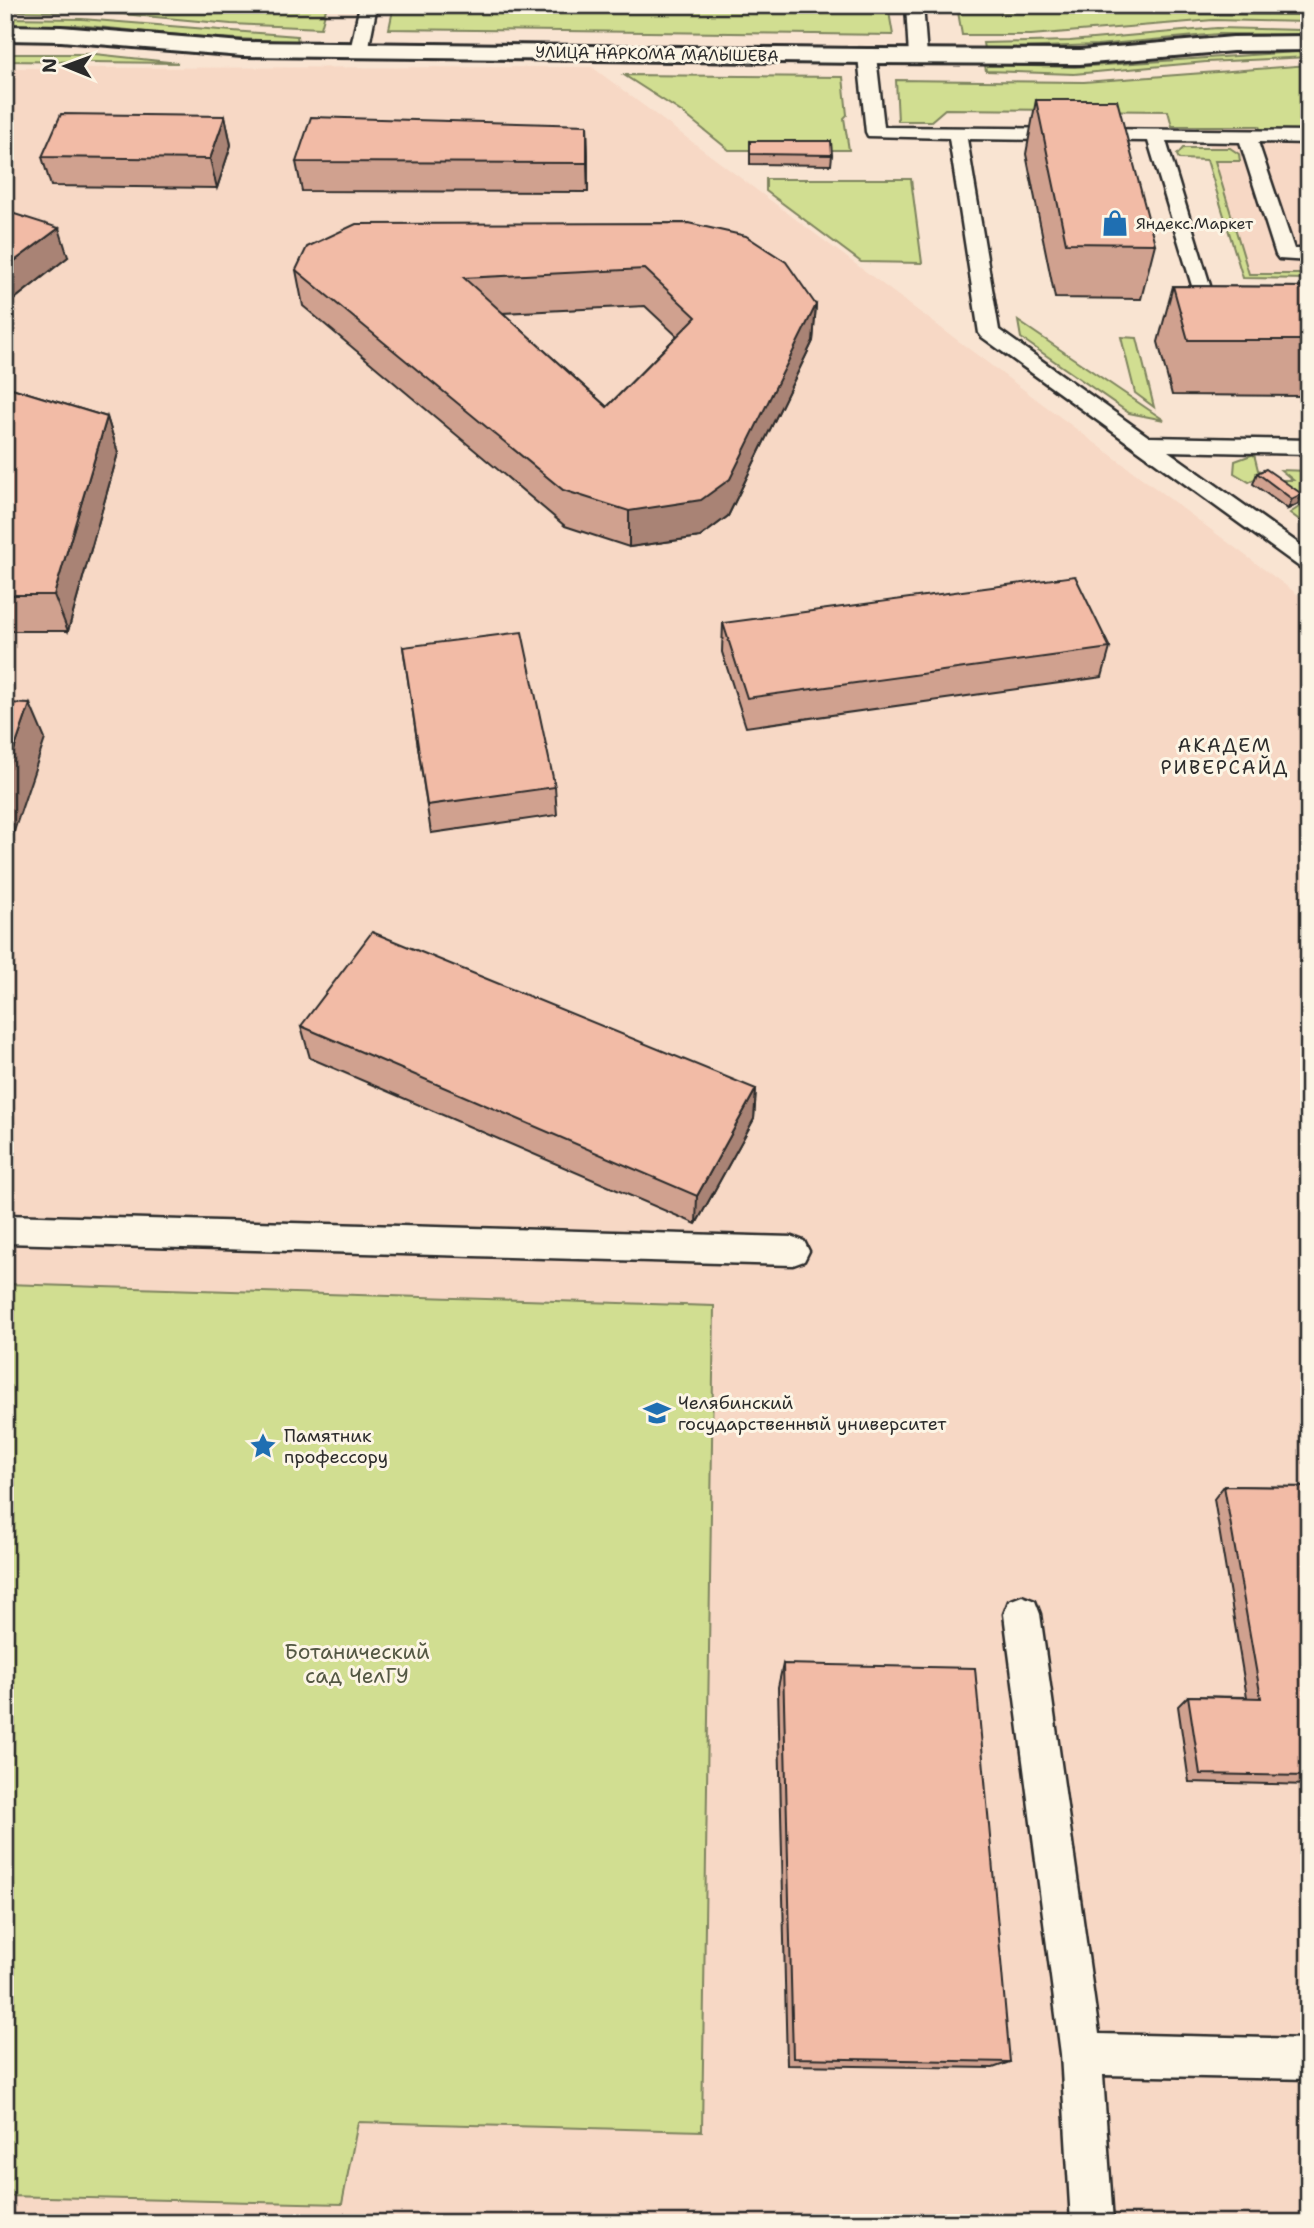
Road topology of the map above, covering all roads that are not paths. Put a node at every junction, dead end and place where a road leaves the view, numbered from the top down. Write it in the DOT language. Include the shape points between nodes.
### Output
graph roads {
  1 [pos="369,5"];
  2 [pos="914,5"];
  3 [pos="5,33"];
  4 [pos="1309,43"];
  5 [pos="359,51"];
  6 [pos="867,56"];
  7 [pos="918,56"];
  8 [pos="957,133"];
  9 [pos="1155,134"];
  10 [pos="1247,136"];
  11 [pos="1309,137"];
  12 [pos="1309,255"];
  13 [pos="1309,299"];
  14 [pos="1145,444"];
  15 [pos="1309,447"];
  16 [pos="1309,563"];
  17 [pos="5,1229"];
  18 [pos="793,1251"];
  19 [pos="1022,1614"];
  20 [pos="1081,2054"];
  21 [pos="1309,2059"];
  22 [pos="1092,2223"];
  1 -- 5 [label="lane"];
  2 -- 7 [label="lane"];
  3 -- 5 [label="street, УЛИЦА НАРКОМА МАЛЫШЕВА" via="229,49"];
  4 -- 7 [label="street, УЛИЦА НАРКОМА МАЛЫШЕВА" via="1233,44 1080,57"];
  5 -- 6 [label="street, УЛИЦА НАРКОМА МАЛЫШЕВА"];
  6 -- 7 [label="street, УЛИЦА НАРКОМА МАЛЫШЕВА"];
  6 -- 8 [label="lane" via="876,132"];
  8 -- 9 [label="lane"];
  8 -- 14 [label="lane" via="989,333"];
  9 -- 10 [label="lane"];
  9 -- 13 [label="lane" via="1204,298"];
  10 -- 11 [label="lane"];
  10 -- 12 [label="lane" via="1286,255"];
  14 -- 15 [label="lane"];
  14 -- 16 [label="lane"];
  17 -- 18 [label="lane"];
  19 -- 20 [label="lane"];
  20 -- 21 [label="lane"];
  20 -- 22 [label="lane"];
}
